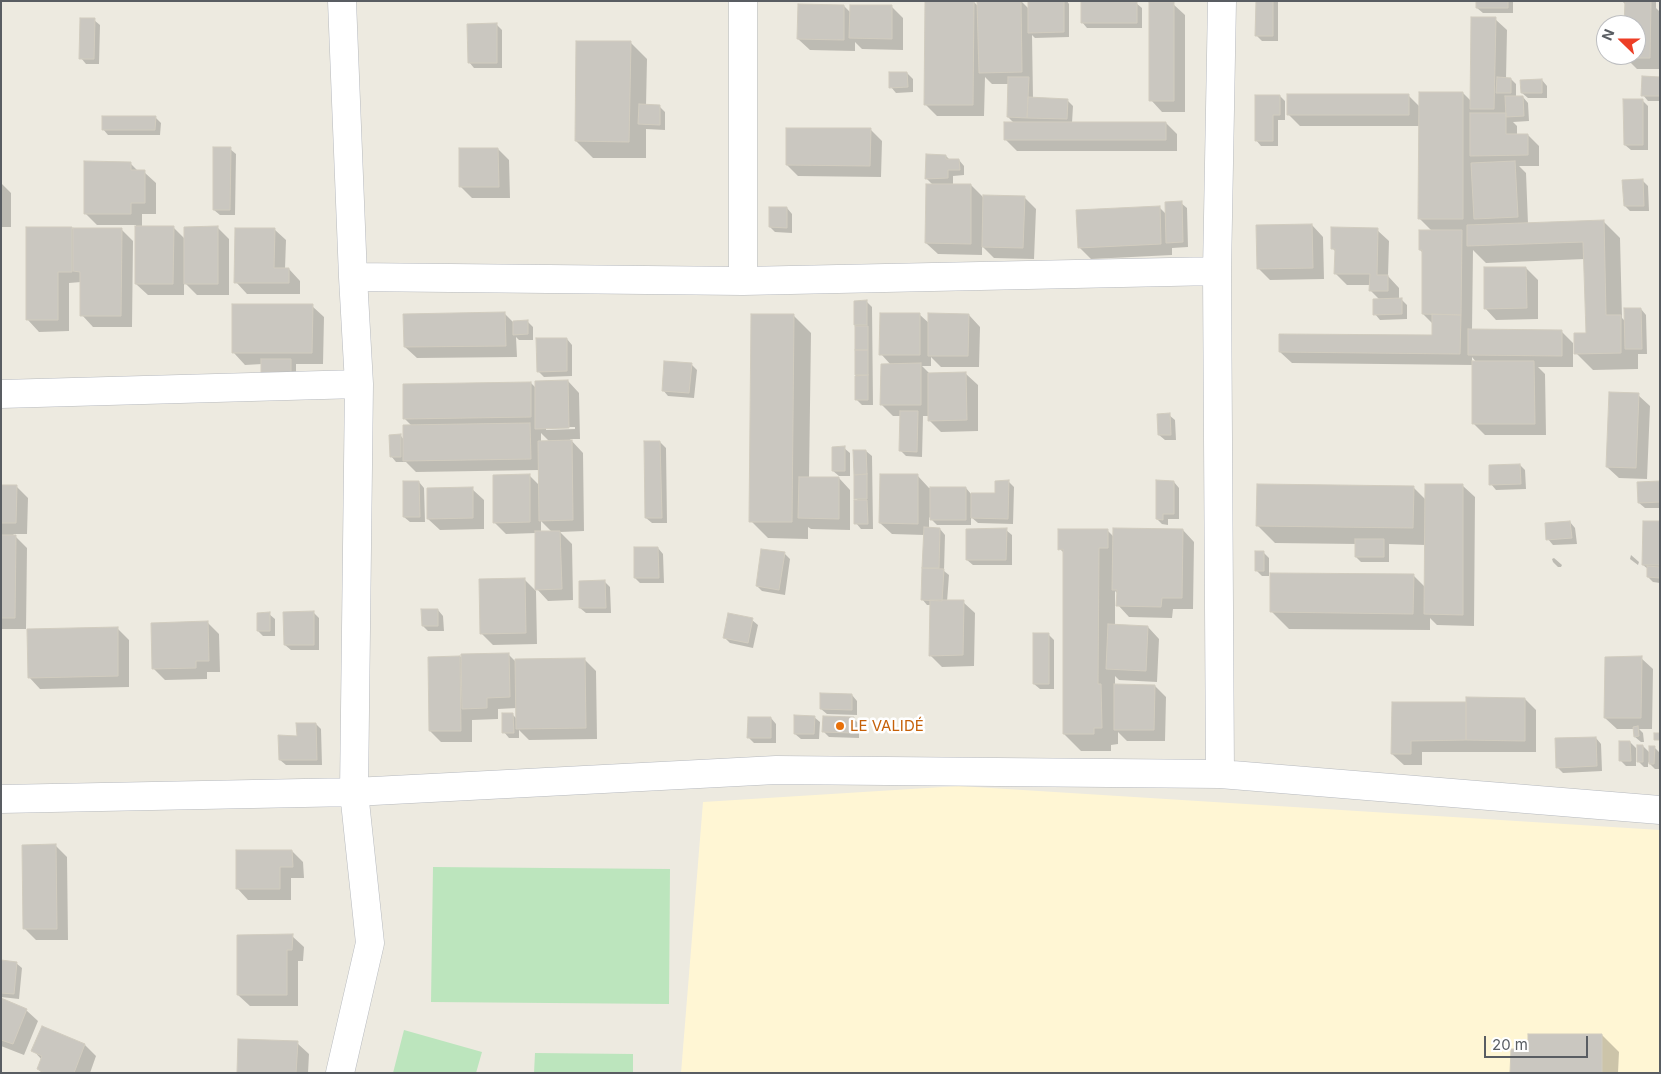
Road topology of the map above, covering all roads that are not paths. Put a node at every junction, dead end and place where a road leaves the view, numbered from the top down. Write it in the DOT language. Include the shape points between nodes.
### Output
graph roads {
  1 [pos="342,1"];
  2 [pos="743,1"];
  3 [pos="1222,1"];
  4 [pos="1217,272"];
  5 [pos="352,277"];
  6 [pos="743,281"];
  7 [pos="359,384"];
  8 [pos="1,394"];
  9 [pos="1220,774"];
  10 [pos="354,792"];
  11 [pos="1,799"];
  12 [pos="1660,810"];
  13 [pos="340,1073"];
  1 -- 5 [label="street"];
  2 -- 6 [label="street"];
  3 -- 4 [label="street"];
  4 -- 6 [label="street"];
  4 -- 9 [label="street"];
  5 -- 6 [label="street"];
  5 -- 7 [label="street"];
  7 -- 8 [label="street"];
  7 -- 10 [label="street"];
  9 -- 10 [label="street" via="776,770"];
  9 -- 12 [label="street"];
  10 -- 11 [label="street"];
  10 -- 13 [label="street" via="370,943"];
}
